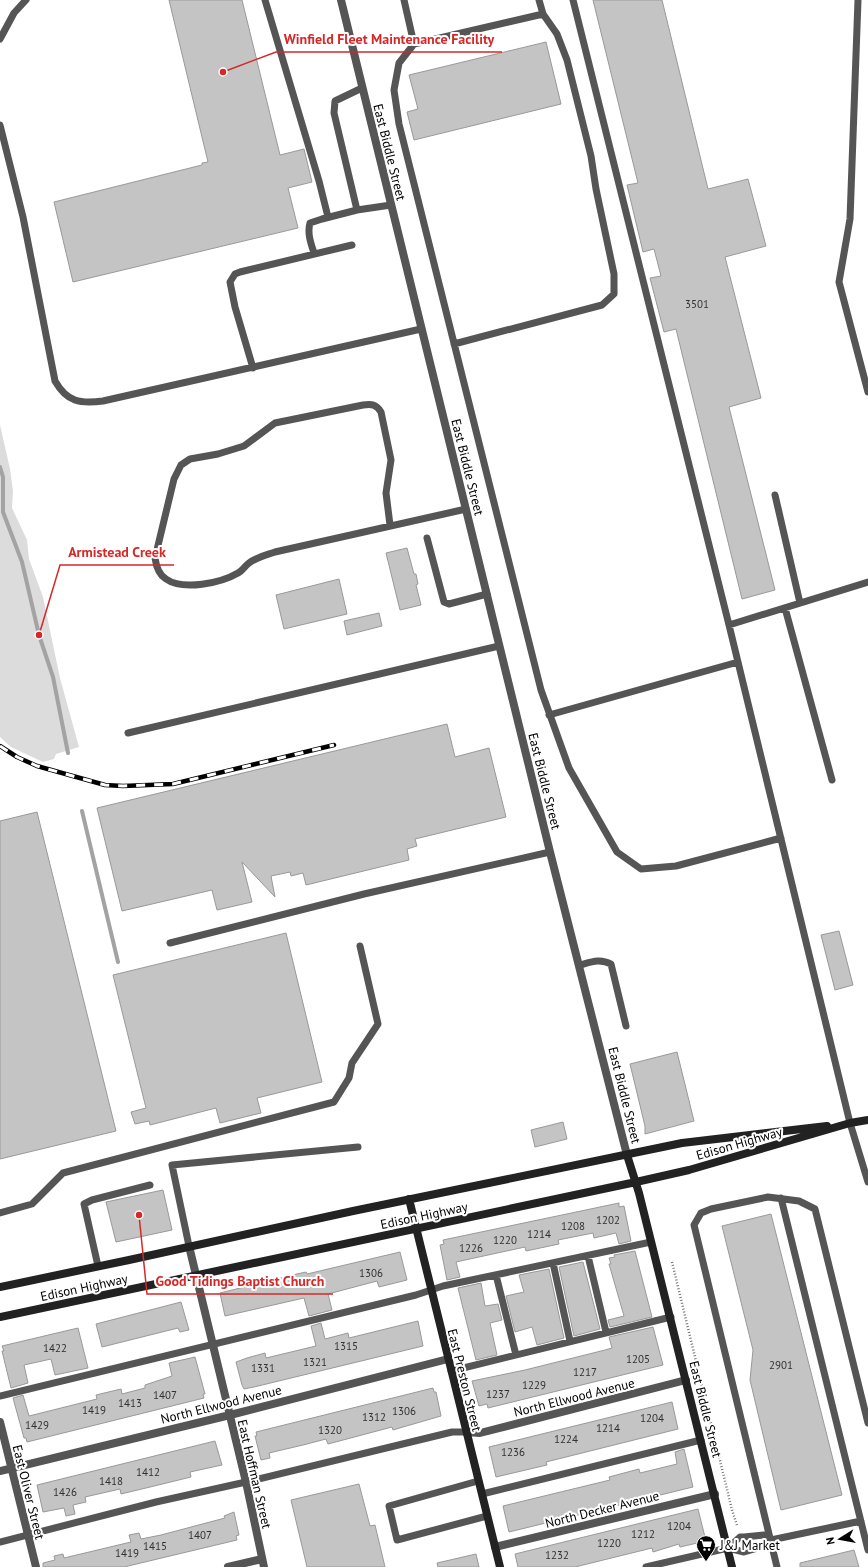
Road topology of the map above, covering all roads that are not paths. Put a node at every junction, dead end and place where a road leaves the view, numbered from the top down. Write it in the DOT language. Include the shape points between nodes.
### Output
graph roads {
  1 [pos="26,0"];
  2 [pos="266,0"];
  3 [pos="341,0"];
  4 [pos="404,0"];
  5 [pos="540,0"];
  6 [pos="573,0"];
  7 [pos="858,0"];
  8 [pos="543,14"];
  9 [pos="0,40"];
  10 [pos="414,44"];
  11 [pos="362,88"];
  12 [pos="0,125"];
  13 [pos="390,205"];
  14 [pos="357,210"];
  15 [pos="328,217"];
  16 [pos="352,246"];
  17 [pos="314,253"];
  18 [pos="421,329"];
  19 [pos="454,344"];
  20 [pos="253,368"];
  21 [pos="868,392"];
  22 [pos="775,495"];
  23 [pos="466,509"];
  24 [pos="390,525"];
  25 [pos="427,538"];
  26 [pos="868,582"];
  27 [pos="487,594"];
  28 [pos="800,603"];
  29 [pos="785,608"];
  30 [pos="729,624"];
  31 [pos="499,646"];
  32 [pos="738,662"];
  33 [pos="549,714"];
  34 [pos="128,733"];
  35 [pos="832,780"];
  36 [pos="781,838"];
  37 [pos="550,852"];
  38 [pos="170,943"];
  39 [pos="360,946"];
  40 [pos="580,965"];
  41 [pos="626,1026"];
  42 [pos="868,1120"];
  43 [pos="850,1123"];
  44 [pos="358,1147"];
  45 [pos="627,1155"];
  46 [pos="636,1182"];
  47 [pos="868,1182"];
  48 [pos="150,1185"];
  49 [pos="781,1198"];
  50 [pos="409,1199"];
  51 [pos="0,1213"];
  52 [pos="415,1229"];
  53 [pos="651,1242"];
  54 [pos="189,1246"];
  55 [pos="588,1256"];
  56 [pos="553,1263"];
  57 [pos="98,1266"];
  58 [pos="496,1275"];
  59 [pos="196,1276"];
  60 [pos="0,1287"];
  61 [pos="431,1291"];
  62 [pos="0,1317"];
  63 [pos="670,1317"];
  64 [pos="606,1332"];
  65 [pos="570,1341"];
  66 [pos="213,1345"];
  67 [pos="516,1355"];
  68 [pos="448,1359"];
  69 [pos="451,1371"];
  70 [pos="686,1380"];
  71 [pos="0,1396"];
  72 [pos="230,1415"];
  73 [pos="0,1422"];
  74 [pos="868,1423"];
  75 [pos="466,1432"];
  76 [pos="701,1440"];
  77 [pos="11,1468"];
  78 [pos="0,1471"];
  79 [pos="478,1481"];
  80 [pos="246,1482"];
  81 [pos="482,1494"];
  82 [pos="715,1494"];
  83 [pos="487,1516"];
  84 [pos="860,1521"];
  85 [pos="28,1534"];
  86 [pos="771,1540"];
  87 [pos="0,1542"];
  88 [pos="495,1547"];
  89 [pos="728,1548"];
  90 [pos="868,1550"];
  91 [pos="263,1563"];
  92 [pos="36,1567"];
  93 [pos="228,1567"];
  94 [pos="500,1567"];
  95 [pos="646,1567"];
  96 [pos="732,1567"];
  97 [pos="777,1567"];
  1 -- 9 [label="lane" via="14,13"];
  2 -- 15 [label="lane"];
  3 -- 11 [label="street, East Biddle Street"];
  4 -- 10 [label="lane"];
  5 -- 8 [label="lane"];
  6 -- 30 [label="lane"];
  7 -- 21 [label="lane" via="850,219 839,282"];
  8 -- 10 [label="lane"];
  8 -- 19 [label="lane" via="557,34 569,67 591,156 614,274 614,294 602,305"];
  10 -- 19 [label="lane" via="399,63 394,90 399,124"];
  11 -- 13 [label="street, East Biddle Street"];
  11 -- 14 [label="lane" via="335,101 334,113"];
  12 -- 20 [label="lane" via="25,224 55,381 66,396 87,403 103,401"];
  13 -- 14 [label="lane"];
  13 -- 18 [label="street, East Biddle Street"];
  14 -- 15 [label="lane"];
  15 -- 17 [label="lane" via="310,223"];
  16 -- 17 [label="lane"];
  17 -- 20 [label="lane" via="240,272 232,278 230,282 235,306"];
  18 -- 20 [label="lane"];
  18 -- 23 [label="street, East Biddle Street"];
  19 -- 33 [label="lane" via="540,690"];
  22 -- 28 [label="lane"];
  23 -- 24 [label="lane"];
  23 -- 27 [label="street, East Biddle Street"];
  24 -- 24 [label="lane" via="275,552 258,558 239,573 207,584 189,585 165,579 157,568 155,558 174,479 181,465 190,459 244,446 275,423 363,405 373,404 382,412 392,460 386,493"];
  25 -- 27 [label="lane" via="444,602 449,604"];
  26 -- 28 [label="lane"];
  27 -- 31 [label="street, East Biddle Street"];
  28 -- 29 [label="lane"];
  29 -- 30 [label="lane"];
  29 -- 35 [label="lane"];
  30 -- 32 [label="lane"];
  31 -- 34 [label="lane"];
  31 -- 37 [label="street, East Biddle Street"];
  32 -- 33 [label="lane"];
  32 -- 36 [label="lane"];
  33 -- 36 [label="lane" via="569,768 617,852 641,869 676,866"];
  36 -- 43 [label="lane"];
  37 -- 38 [label="lane" via="364,894"];
  37 -- 40 [label="street, East Biddle Street"];
  39 -- 51 [label="lane" via="378,1024 352,1063 349,1078 334,1102 63,1172 32,1204"];
  40 -- 41 [label="lane" via="597,961 610,964"];
  40 -- 45 [label="street, East Biddle Street"];
  42 -- 43 [label="main road, Edison Highway"];
  43 -- 45 [label="main road, Edison Highway" via="682,1143"];
  43 -- 46 [label="main road, Edison Highway" via="689,1170"];
  43 -- 47 [label="lane"];
  44 -- 54 [label="lane" via="172,1165"];
  45 -- 46 [label="main road, East Biddle Street"];
  45 -- 50 [label="main road, Edison Highway"];
  46 -- 52 [label="main road, Edison Highway"];
  46 -- 53 [label="main road, East Biddle Street"];
  48 -- 57 [label="lane" via="84,1204"];
  49 -- 74 [label="lane" via="798,1201 815,1209"];
  49 -- 84 [label="lane"];
  49 -- 86 [label="lane" via="768,1197 711,1209 701,1213 694,1225"];
  50 -- 52 [label="main road, East Preston Street"];
  50 -- 54 [label="main road, Edison Highway"];
  52 -- 59 [label="main road, Edison Highway"];
  52 -- 61 [label="main road, East Preston Street"];
  53 -- 55 [label="lane"];
  53 -- 63 [label="main road, East Biddle Street"];
  54 -- 57 [label="main road, Edison Highway"];
  54 -- 59 [label="street, East Hoffman Street"];
  55 -- 56 [label="lane"];
  55 -- 64 [label="lane"];
  56 -- 58 [label="lane"];
  56 -- 65 [label="lane"];
  57 -- 60 [label="main road, Edison Highway"];
  58 -- 61 [label="lane"];
  58 -- 67 [label="lane"];
  59 -- 62 [label="main road, Edison Highway"];
  59 -- 66 [label="street, East Hoffman Street"];
  61 -- 66 [label="lane"];
  61 -- 68 [label="main road, East Preston Street"];
  63 -- 64 [label="lane"];
  63 -- 70 [label="main road, East Biddle Street"];
  64 -- 65 [label="lane"];
  65 -- 67 [label="lane"];
  66 -- 71 [label="lane"];
  66 -- 72 [label="street, East Hoffman Street"];
  67 -- 69 [label="lane"];
  68 -- 69 [label="main road, East Preston Street"];
  68 -- 72 [label="street, North Ellwood Avenue"];
  69 -- 75 [label="main road, East Preston Street"];
  70 -- 75 [label="street, North Ellwood Avenue" via="480,1433"];
  70 -- 76 [label="main road, East Biddle Street"];
  72 -- 77 [label="street, North Ellwood Avenue"];
  72 -- 80 [label="street, East Hoffman Street"];
  73 -- 77 [label="street, East Oliver Street"];
  75 -- 79 [label="main road, East Preston Street"];
  75 -- 80 [label="lane" via="452,1432"];
  76 -- 81 [label="lane"];
  76 -- 82 [label="main road, East Biddle Street"];
  77 -- 78 [label="street, North Ellwood Avenue"];
  77 -- 85 [label="street, East Oliver Street"];
  79 -- 81 [label="main road, East Preston Street"];
  79 -- 83 [label="lane" via="389,1506 396,1540"];
  80 -- 85 [label="lane"];
  80 -- 91 [label="street, East Hoffman Street"];
  81 -- 83 [label="main road, East Preston Street"];
  82 -- 88 [label="street, North Decker Avenue"];
  82 -- 89 [label="main road, East Biddle Street"];
  83 -- 88 [label="main road, East Preston Street"];
  84 -- 86 [label="lane"];
  84 -- 90 [label="lane"];
  85 -- 87 [label="lane"];
  85 -- 92 [label="street, East Oliver Street"];
  86 -- 89 [label="lane" via="764,1546 744,1552"];
  86 -- 89 [label="lane" via="764,1535 740,1537"];
  86 -- 97 [label="lane"];
  88 -- 94 [label="main road, East Preston Street"];
  89 -- 95 [label="lane"];
  89 -- 96 [label="main road, East Biddle Street"];
  91 -- 93 [label="street"];
}
